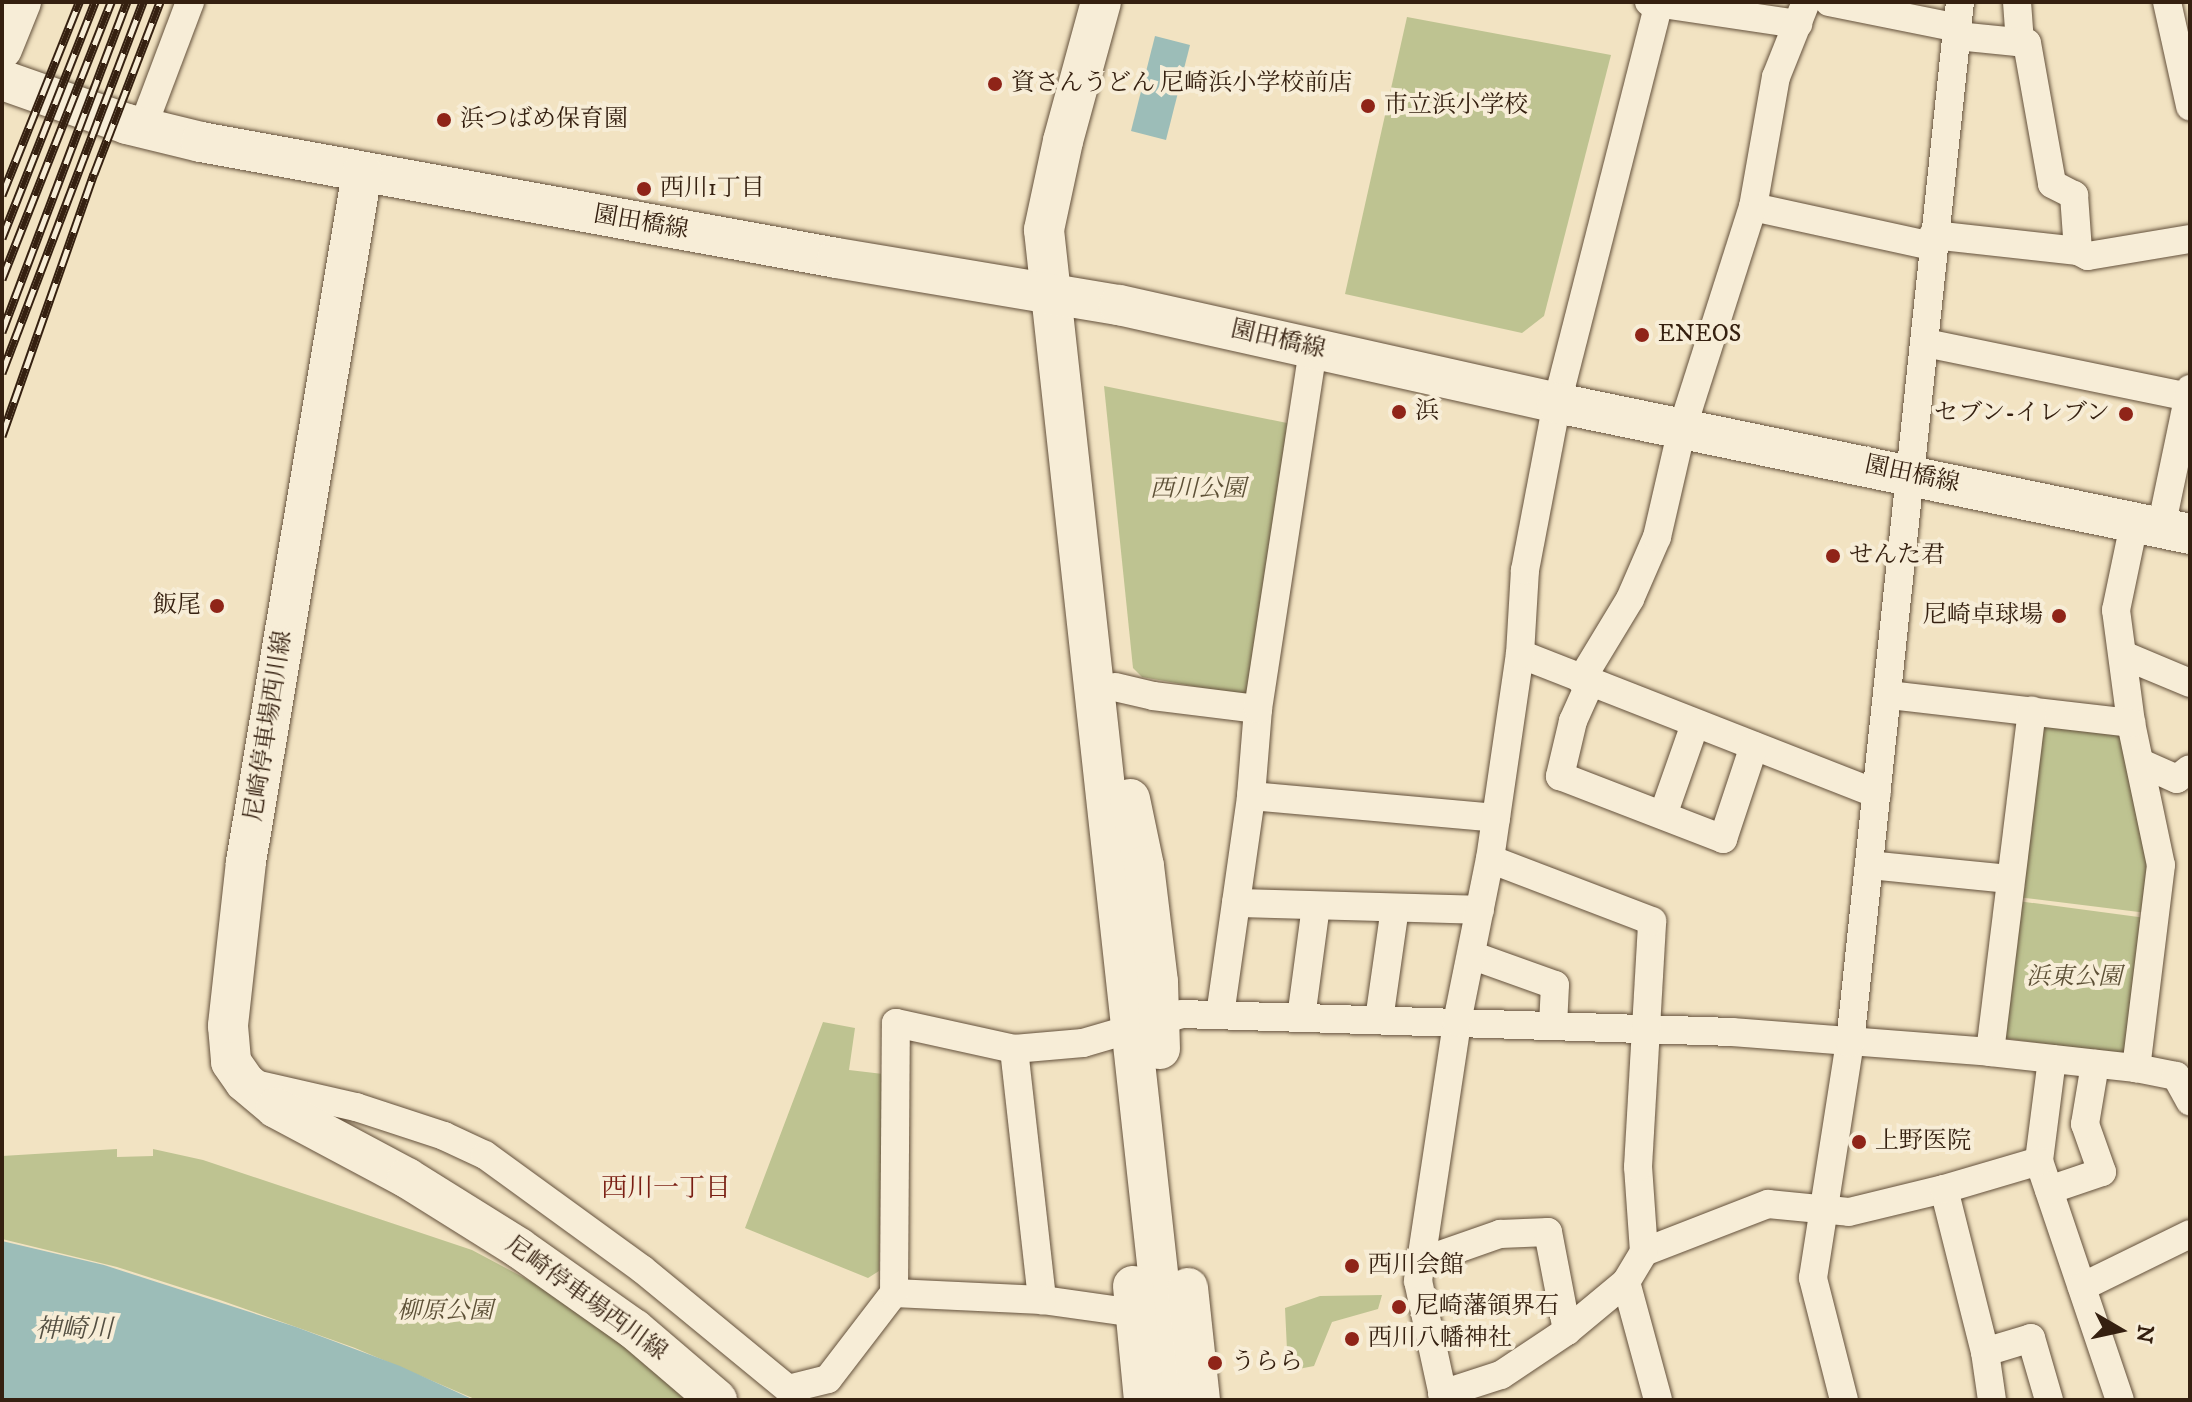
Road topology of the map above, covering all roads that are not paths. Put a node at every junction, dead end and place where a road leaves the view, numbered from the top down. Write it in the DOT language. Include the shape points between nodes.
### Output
graph roads {
  1 [pos="21,2"];
  2 [pos="190,2"];
  3 [pos="1101,2"];
  4 [pos="1829,2"];
  5 [pos="2017,2"];
  6 [pos="2167,2"];
  7 [pos="1656,3"];
  8 [pos="1802,13"];
  9 [pos="1958,22"];
  10 [pos="2183,41"];
  11 [pos="2020,43"];
  12 [pos="2,49"];
  13 [pos="2,80"];
  14 [pos="2190,106"];
  15 [pos="142,129"];
  16 [pos="362,173"];
  17 [pos="1753,207"];
  18 [pos="2190,239"];
  19 [pos="1932,240"];
  20 [pos="2078,251"];
  21 [pos="1051,293"];
  22 [pos="1926,343"];
  23 [pos="1313,348"];
  24 [pos="2189,393"];
  25 [pos="1557,403"];
  26 [pos="1682,429"];
  27 [pos="2185,433"];
  28 [pos="1909,474"];
  29 [pos="2162,529"];
  30 [pos="1093,654"];
  31 [pos="1520,654"];
  32 [pos="2123,655"];
  33 [pos="1586,681"];
  34 [pos="2190,683"];
  35 [pos="1115,687"];
  36 [pos="1889,695"];
  37 [pos="1258,709"];
  38 [pos="2032,711"];
  39 [pos="2131,723"];
  40 [pos="1695,724"];
  41 [pos="1754,746"];
  42 [pos="2141,763"];
  43 [pos="2190,769"];
  44 [pos="1877,794"];
  45 [pos="1251,796"];
  46 [pos="1663,815"];
  47 [pos="1496,818"];
  48 [pos="1490,859"];
  49 [pos="1869,865"];
  50 [pos="2010,879"];
  51 [pos="1236,903"];
  52 [pos="1316,906"];
  53 [pos="1395,908"];
  54 [pos="1480,910"];
  55 [pos="1471,955"];
  56 [pos="1220,1015"];
  57 [pos="1301,1018"];
  58 [pos="1379,1020"];
  59 [pos="1457,1022"];
  60 [pos="1553,1026"];
  61 [pos="1648,1029"];
  62 [pos="1150,1033"];
  63 [pos="1850,1043"];
  64 [pos="1014,1049"];
  65 [pos="1990,1052"];
  66 [pos="2052,1059"];
  67 [pos="2095,1064"];
  68 [pos="2136,1068"];
  69 [pos="245,1082"];
  70 [pos="2190,1101"];
  71 [pos="2039,1161"];
  72 [pos="1944,1189"];
  73 [pos="2049,1190"];
  74 [pos="1823,1207"];
  75 [pos="2190,1234"];
  76 [pos="1644,1252"];
  77 [pos="1420,1262"];
  78 [pos="1626,1282"];
  79 [pos="2082,1287"];
  80 [pos="894,1293"];
  81 [pos="1042,1300"];
  82 [pos="1135,1313"];
  83 [pos="1567,1331"];
  84 [pos="1985,1352"];
  85 [pos="1443,1397"];
  86 [pos="717,1400"];
  87 [pos="1144,1400"];
  88 [pos="1172,1400"];
  89 [pos="1200,1400"];
  90 [pos="1658,1400"];
  91 [pos="1844,1400"];
  92 [pos="1992,1400"];
  93 [pos="2049,1400"];
  94 [pos="2120,1400"];
  1 -- 12 [label="street"];
  2 -- 15 [label="street"];
  3 -- 21 [label="street" via="1044,230"];
  4 -- 9 [label="street"];
  5 -- 11 [label="street"];
  6 -- 10 [label="street"];
  7 -- 8 [label="street"];
  7 -- 25 [label="street"];
  8 -- 17 [label="street" via="1776,77"];
  9 -- 11 [label="street"];
  9 -- 19 [label="street"];
  10 -- 14 [label="street"];
  11 -- 20 [label="street" via="2027,43 2052,184 2074,195"];
  13 -- 15 [label="street"];
  15 -- 16 [label="street"];
  16 -- 21 [label="street, 園田橋線"];
  16 -- 69 [label="street, 尼崎停車場西川線" via="246,862 228,1026 231,1062"];
  17 -- 19 [label="street"];
  17 -- 26 [label="street"];
  18 -- 20 [label="street" via="2088,256"];
  19 -- 20 [label="street"];
  19 -- 22 [label="street"];
  21 -- 23 [label="street, 園田橋線"];
  21 -- 30 [label="street"];
  22 -- 24 [label="street"];
  22 -- 28 [label="street"];
  23 -- 25 [label="street, 園田橋線"];
  23 -- 37 [label="street"];
  24 -- 27 [label="street"];
  25 -- 26 [label="street, 園田橋線"];
  25 -- 31 [label="street" via="1525,570"];
  26 -- 28 [label="street, 園田橋線"];
  26 -- 33 [label="street" via="1657,537"];
  27 -- 29 [label="street"];
  28 -- 29 [label="street, 園田橋線"];
  28 -- 36 [label="street"];
  29 -- 32 [label="street" via="2116,610"];
  30 -- 35 [label="street"];
  30 -- 62 [label="street"];
  31 -- 33 [label="street"];
  31 -- 47 [label="street"];
  32 -- 34 [label="street"];
  32 -- 39 [label="street"];
  33 -- 40 [label="street"];
  33 -- 46 [label="street" via="1560,776"];
  35 -- 37 [label="street"];
  35 -- 62 [label="street" via="1123,764 1144,866"];
  36 -- 38 [label="street"];
  36 -- 44 [label="street"];
  37 -- 45 [label="street"];
  38 -- 39 [label="street"];
  38 -- 50 [label="street"];
  39 -- 42 [label="street"];
  40 -- 41 [label="street"];
  40 -- 46 [label="street"];
  41 -- 44 [label="street"];
  41 -- 46 [label="street" via="1723,839"];
  42 -- 43 [label="street" via="2177,779"];
  42 -- 68 [label="street" via="2161,865"];
  44 -- 49 [label="street"];
  45 -- 47 [label="street"];
  45 -- 51 [label="street"];
  47 -- 48 [label="street"];
  48 -- 54 [label="street"];
  48 -- 61 [label="street" via="1652,921"];
  49 -- 50 [label="street"];
  49 -- 63 [label="street"];
  50 -- 65 [label="street"];
  51 -- 52 [label="street"];
  51 -- 56 [label="street"];
  52 -- 53 [label="street"];
  52 -- 57 [label="street"];
  53 -- 54 [label="street"];
  53 -- 58 [label="street"];
  54 -- 55 [label="street"];
  55 -- 59 [label="street"];
  55 -- 60 [label="street" via="1555,985"];
  56 -- 57 [label="street"];
  56 -- 62 [label="street" via="1182,1014"];
  57 -- 58 [label="street"];
  58 -- 59 [label="street"];
  59 -- 60 [label="street"];
  59 -- 77 [label="street"];
  60 -- 61 [label="street"];
  61 -- 63 [label="street"];
  61 -- 76 [label="street" via="1638,1167"];
  62 -- 64 [label="street"];
  62 -- 82 [label="street" via="1111,1062"];
  62 -- 88 [label="street" via="1159,1281"];
  62 -- 89 [label="street"];
  63 -- 65 [label="street"];
  63 -- 74 [label="street"];
  64 -- 80 [label="street" via="896,1023"];
  64 -- 81 [label="street"];
  65 -- 66 [label="street"];
  66 -- 67 [label="street"];
  66 -- 71 [label="street"];
  67 -- 68 [label="street"];
  67 -- 73 [label="street" via="2085,1124 2102,1172"];
  68 -- 70 [label="street" via="2176,1076"];
  69 -- 80 [label="street" via="356,1107 485,1155 642,1269 788,1389 828,1379"];
  69 -- 86 [label="street, 尼崎停車場西川線" via="276,1108 407,1178 519,1248 634,1329"];
  71 -- 72 [label="street"];
  71 -- 73 [label="street"];
  72 -- 74 [label="street" via="1849,1212"];
  72 -- 84 [label="street"];
  73 -- 79 [label="street"];
  74 -- 76 [label="street" via="1768,1204"];
  74 -- 91 [label="street" via="1813,1278"];
  75 -- 79 [label="street"];
  76 -- 78 [label="street"];
  77 -- 83 [label="street" via="1500,1234 1548,1232"];
  77 -- 85 [label="street" via="1418,1281"];
  78 -- 83 [label="street"];
  78 -- 90 [label="street"];
  79 -- 94 [label="street"];
  80 -- 81 [label="street"];
  81 -- 82 [label="street"];
  82 -- 87 [label="street"];
  83 -- 85 [label="street" via="1501,1375"];
  84 -- 92 [label="street"];
  84 -- 93 [label="street" via="2031,1338"];
}
